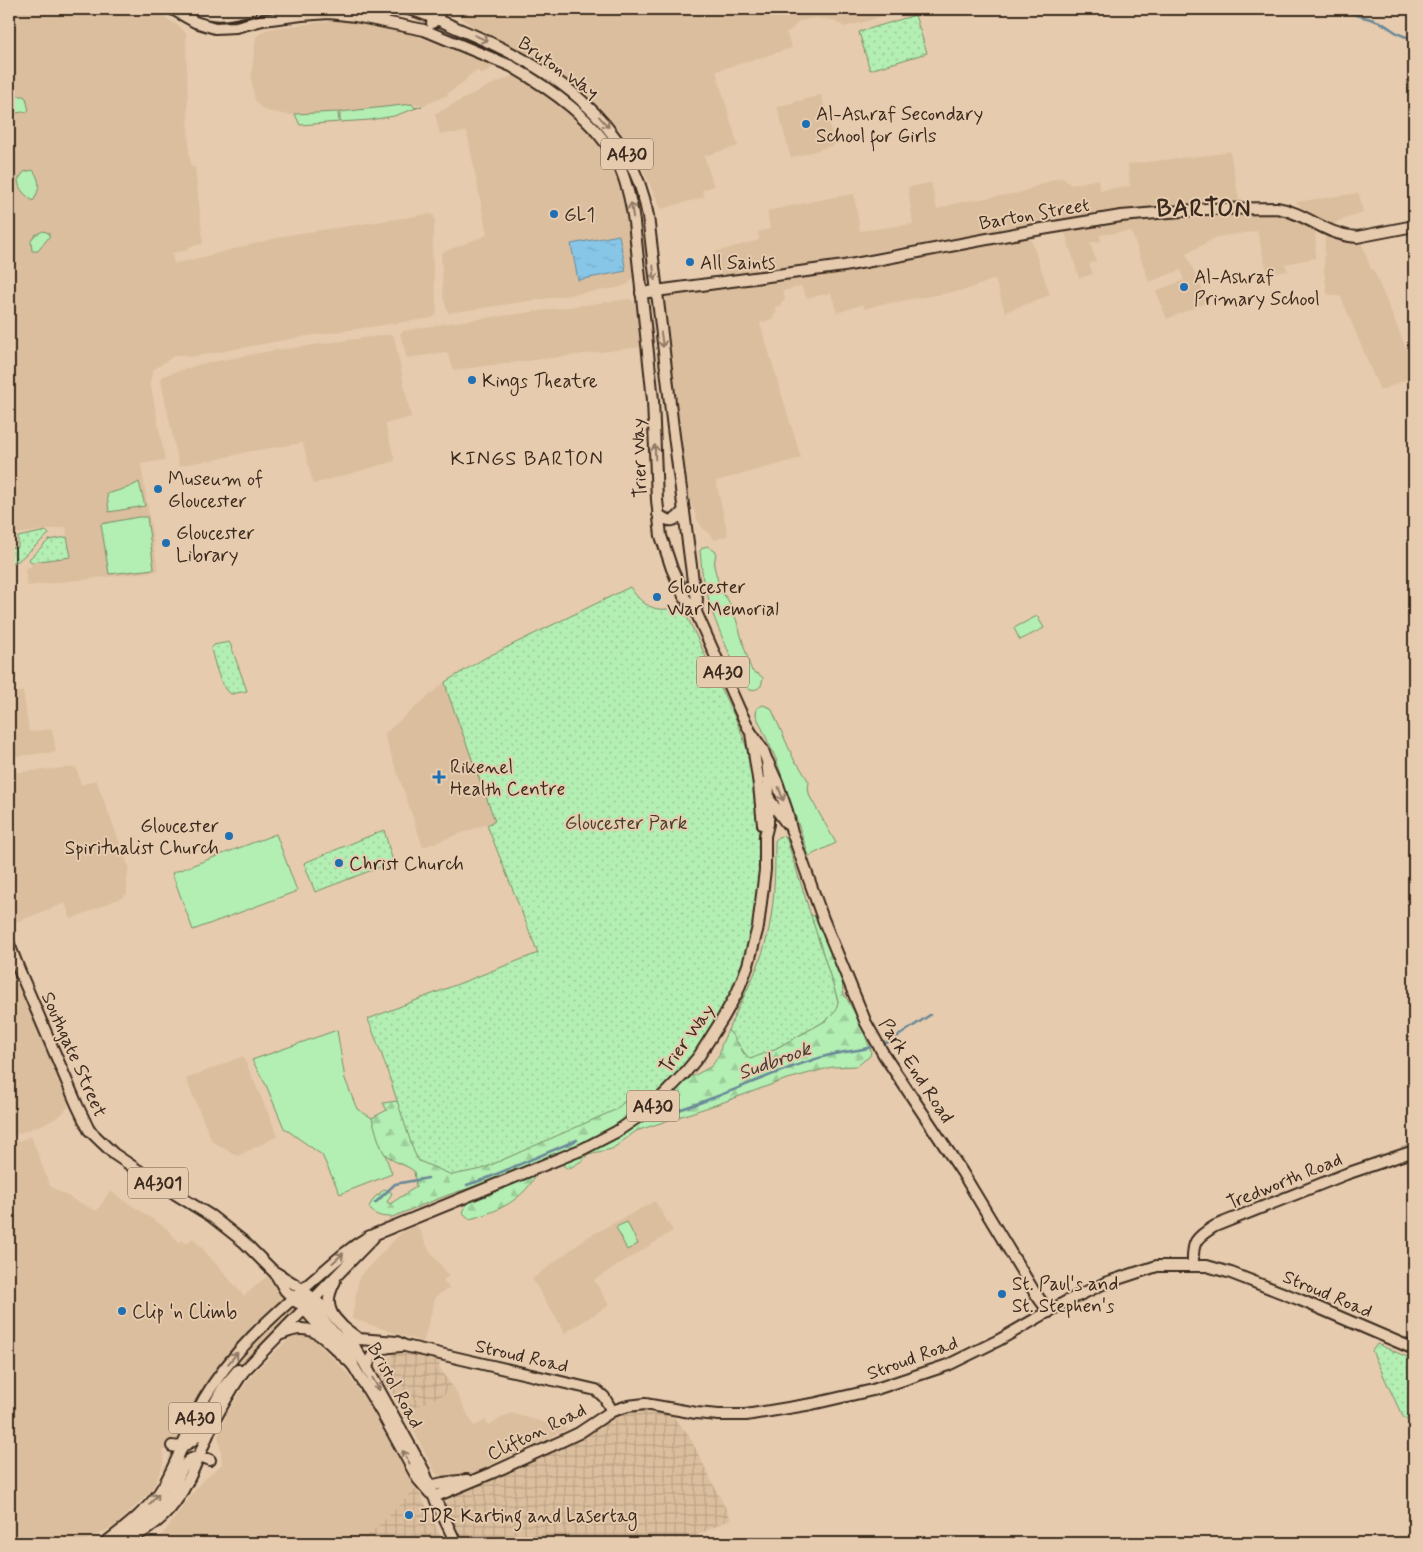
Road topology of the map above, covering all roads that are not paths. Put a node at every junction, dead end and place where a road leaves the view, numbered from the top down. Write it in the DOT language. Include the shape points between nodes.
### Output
graph roads {
  1 [pos="172,9"];
  2 [pos="195,9"];
  3 [pos="252,9"];
  4 [pos="408,9"];
  5 [pos="423,11"];
  6 [pos="438,14"];
  7 [pos="424,30"];
  8 [pos="1414,226"];
  9 [pos="656,291"];
  10 [pos="641,293"];
  11 [pos="684,510"];
  12 [pos="658,519"];
  13 [pos="696,612"];
  14 [pos="750,731"];
  15 [pos="767,761"];
  16 [pos="759,785"];
  17 [pos="768,798"];
  18 [pos="791,829"];
  19 [pos="765,836"];
  20 [pos="9,944"];
  21 [pos="1414,1151"];
  22 [pos="379,1233"];
  23 [pos="1193,1266"];
  24 [pos="273,1270"];
  25 [pos="339,1273"];
  26 [pos="303,1290"];
  27 [pos="293,1298"];
  28 [pos="309,1304"];
  29 [pos="1049,1312"];
  30 [pos="334,1317"];
  31 [pos="343,1327"];
  32 [pos="273,1341"];
  33 [pos="405,1346"];
  34 [pos="1414,1349"];
  35 [pos="352,1364"];
  36 [pos="366,1368"];
  37 [pos="612,1411"];
  38 [pos="177,1446"];
  39 [pos="199,1456"];
  40 [pos="210,1460"];
  41 [pos="475,1480"];
  42 [pos="427,1486"];
  43 [pos="434,1497"];
  44 [pos="105,1543"];
  45 [pos="109,1543"];
  46 [pos="122,1543"];
  47 [pos="456,1543"];
  1 -- 7 [label="main road, Bruton Way / A430" via="195,22 215,28 329,13"];
  2 -- 3 [label="main road" via="216,16"];
  4 -- 5 [label="main road, Bruton Way / A430"];
  5 -- 6 [label="main road, Bruton Way / A430"];
  5 -- 7 [label="main road"];
  6 -- 7 [label="main road"];
  6 -- 9 [label="main road, Bruton Way / A430, one-way" via="548,75 584,102 609,128 628,156 644,197"];
  10 -- 7 [label="main road, Bruton Way / A430, one-way" via="630,196 609,147 580,115 540,84 511,66"];
  8 -- 9 [label="main road, Barton Street" via="1357,237 1339,235 1297,214 1269,208 1121,216 844,266"];
  9 -- 10 [label="main road, Barton Street"];
  9 -- 11 [label="main road, Trier Way / A430, one-way"];
  12 -- 10 [label="main road, Trier Way / A430, one-way" via="653,400"];
  11 -- 12 [label="main road" via="673,520"];
  11 -- 13 [label="main road, Trier Way / A430" via="697,599"];
  12 -- 13 [label="main road, Trier Way / A430" via="663,544 679,586"];
  13 -- 14 [label="main road, Trier Way / A430"];
  14 -- 15 [label="main road, Trier Way / A430"];
  14 -- 16 [label="main road, Trier Way / A430"];
  15 -- 17 [label="main road, Trier Way / A430"];
  15 -- 18 [label="main road, one-way"];
  16 -- 17 [label="main road, Trier Way"];
  16 -- 19 [label="main road, Trier Way / A430"];
  17 -- 18 [label="main road"];
  17 -- 19 [label="main road, Trier Way / A430"];
  18 -- 29 [label="main road, Park End Road" via="866,1024"];
  19 -- 22 [label="main road, Trier Way / A430" via="762,905 748,965 737,993 711,1038 668,1092 616,1132 582,1149"];
  20 -- 24 [label="main road, Southgate Street / A4301" via="89,1130 128,1164 233,1232"];
  21 -- 23 [label="main road, Tredworth Road" via="1215,1226 1196,1241"];
  22 -- 25 [label="main road, Trier Way / A430"];
  26 -- 22 [label="main road, Trier Way / A430, one-way" via="355,1244"];
  23 -- 29 [label="main road, Stroud Road" via="1157,1266 1134,1272 1105,1282"];
  23 -- 34 [label="main road, Stroud Road" via="1217,1268 1256,1282"];
  24 -- 26 [label="main road, Southgate Street / A4301"];
  24 -- 27 [label="main road, Southgate Street / A4301"];
  25 -- 28 [label="main road, Trier Way / A430"];
  25 -- 30 [label="main road" via="328,1302"];
  26 -- 27 [label="main road, Trier Way / A430"];
  26 -- 28 [label="main road, Southgate Street / A4301"];
  27 -- 28 [label="main road, Southgate Street / A4301"];
  38 -- 27 [label="main road, A430, one-way" via="224,1368"];
  28 -- 30 [label="main road, Bristol Road"];
  28 -- 32 [label="main road, A430"];
  28 -- 35 [label="main road, Bristol Road"];
  29 -- 37 [label="main road, Stroud Road" via="948,1365 847,1397 746,1415 696,1413 645,1404"];
  30 -- 31 [label="main road, Bristol Road"];
  31 -- 33 [label="main road, Stroud Road" via="360,1339 387,1340"];
  31 -- 36 [label="main road, Bristol Road"];
  32 -- 35 [label="main road" via="292,1329 310,1329"];
  32 -- 38 [label="main road" via="235,1373 197,1436 191,1442"];
  32 -- 39 [label="main road, A430" via="229,1393"];
  33 -- 36 [label="main road, Stroud Road" via="376,1351"];
  33 -- 37 [label="main road, Stroud Road" via="596,1390"];
  42 -- 35 [label="main road, Bristol Road, one-way" via="418,1478"];
  36 -- 42 [label="main road, Bristol Road, one-way" via="424,1471"];
  37 -- 41 [label="main road, Clifton Road" via="579,1432"];
  44 -- 38 [label="main road, A430, one-way" via="152,1501 163,1486"];
  39 -- 40 [label="main road"];
  39 -- 45 [label="main road" via="187,1462 170,1494 151,1516"];
  39 -- 46 [label="main road, A430" via="168,1510 150,1528"];
  41 -- 42 [label="main road, Clifton Road"];
  41 -- 43 [label="main road, Clifton Road"];
  42 -- 43 [label="main road, Bristol Road"];
  43 -- 47 [label="main road, Bristol Road"];
}
